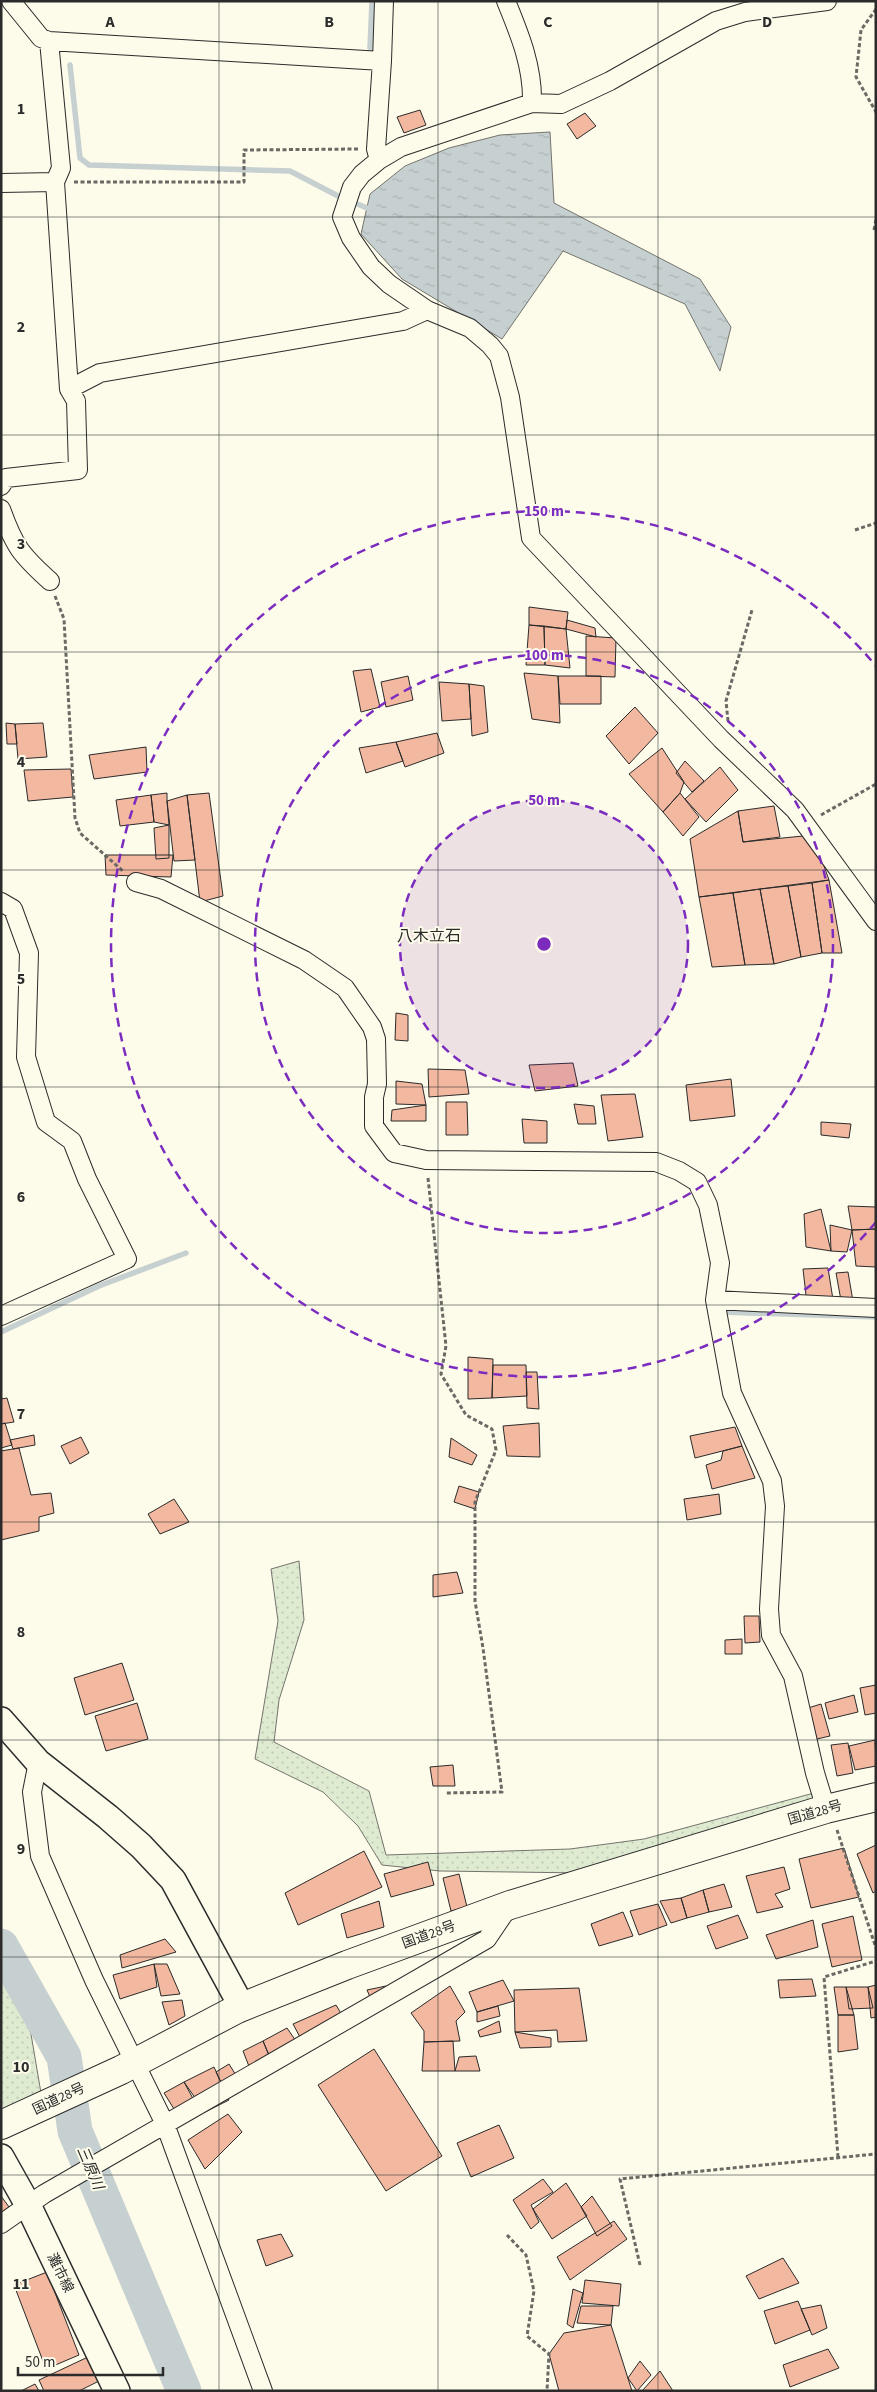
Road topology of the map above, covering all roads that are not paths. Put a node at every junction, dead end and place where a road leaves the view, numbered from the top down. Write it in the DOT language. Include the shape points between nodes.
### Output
graph roads {
  1 [pos="12,1"];
  2 [pos="384,1"];
  3 [pos="506,1"];
  4 [pos="827,1"];
  5 [pos="49,41"];
  6 [pos="382,61"];
  7 [pos="532,103"];
  8 [pos="378,155"];
  9 [pos="55,182"];
  10 [pos="1,183"];
  11 [pos="427,310"];
  12 [pos="69,389"];
  13 [pos="1,486"];
  14 [pos="1,509"];
  15 [pos="50,581"];
  16 [pos="136,882"];
  17 [pos="1,902"];
  18 [pos="876,921"];
  19 [pos="715,1300"];
  20 [pos="876,1308"];
  21 [pos="1,1316"];
  22 [pos="1,1720"];
  23 [pos="38,1762"];
  24 [pos="876,1797"];
  25 [pos="826,1809"];
  26 [pos="510,1905"];
  27 [pos="242,2006"];
  28 [pos="128,2066"];
  29 [pos="12,2121"];
  30 [pos="159,2129"];
  31 [pos="1,2157"];
  32 [pos="36,2199"];
  33 [pos="1,2224"];
  34 [pos="117,2391"];
  35 [pos="263,2391"];
  1 -- 5 [label="street" via="40,38"];
  2 -- 6 [label="street"];
  3 -- 7 [label="street" via="523,43 532,83"];
  4 -- 7 [label="street" via="745,12 716,21 561,104"];
  5 -- 6 [label="street"];
  5 -- 9 [label="street" via="61,168"];
  6 -- 8 [label="street"];
  7 -- 8 [label="street"];
  8 -- 11 [label="street" via="352,187 342,217 370,267"];
  9 -- 10 [label="street"];
  9 -- 12 [label="street"];
  11 -- 12 [label="street" via="403,321 100,373"];
  11 -- 18 [label="street" via="470,328 499,356 510,397 531,538 731,748 795,810"];
  12 -- 13 [label="street" via="76,401 78,470 6,478"];
  14 -- 15 [label="street" via="24,558"];
  16 -- 19 [label="street" via="161,889 304,960 345,988 372,1027 376,1039 374,1126 394,1153 426,1160 656,1162 697,1182 708,1205 720,1263"];
  17 -- 21 [label="street" via="13,909 29,953 26,1057 46,1122 72,1141 127,1259"];
  19 -- 20 [label="street"];
  19 -- 25 [label="street" via="732,1393 772,1480 775,1506 769,1609 771,1635 793,1676 814,1773"];
  22 -- 23 [label="street"];
  23 -- 27 [label="street" via="114,1823 173,1880"];
  23 -- 28 [label="street" via="32,1792 40,1856"];
  24 -- 25 [label="highway, 国道28号"];
  25 -- 26 [label="highway, 国道28号"];
  26 -- 27 [label="highway, 国道28号"];
  26 -- 30 [label="street" via="487,1939"];
  27 -- 28 [label="highway, 国道28号"];
  28 -- 29 [label="highway, 国道28号"];
  28 -- 30 [label="street"];
  30 -- 32 [label="street"];
  30 -- 35 [label="street"];
  31 -- 32 [label="street, 灘市線"];
  32 -- 33 [label="street"];
  32 -- 34 [label="street, 灘市線"];
}
